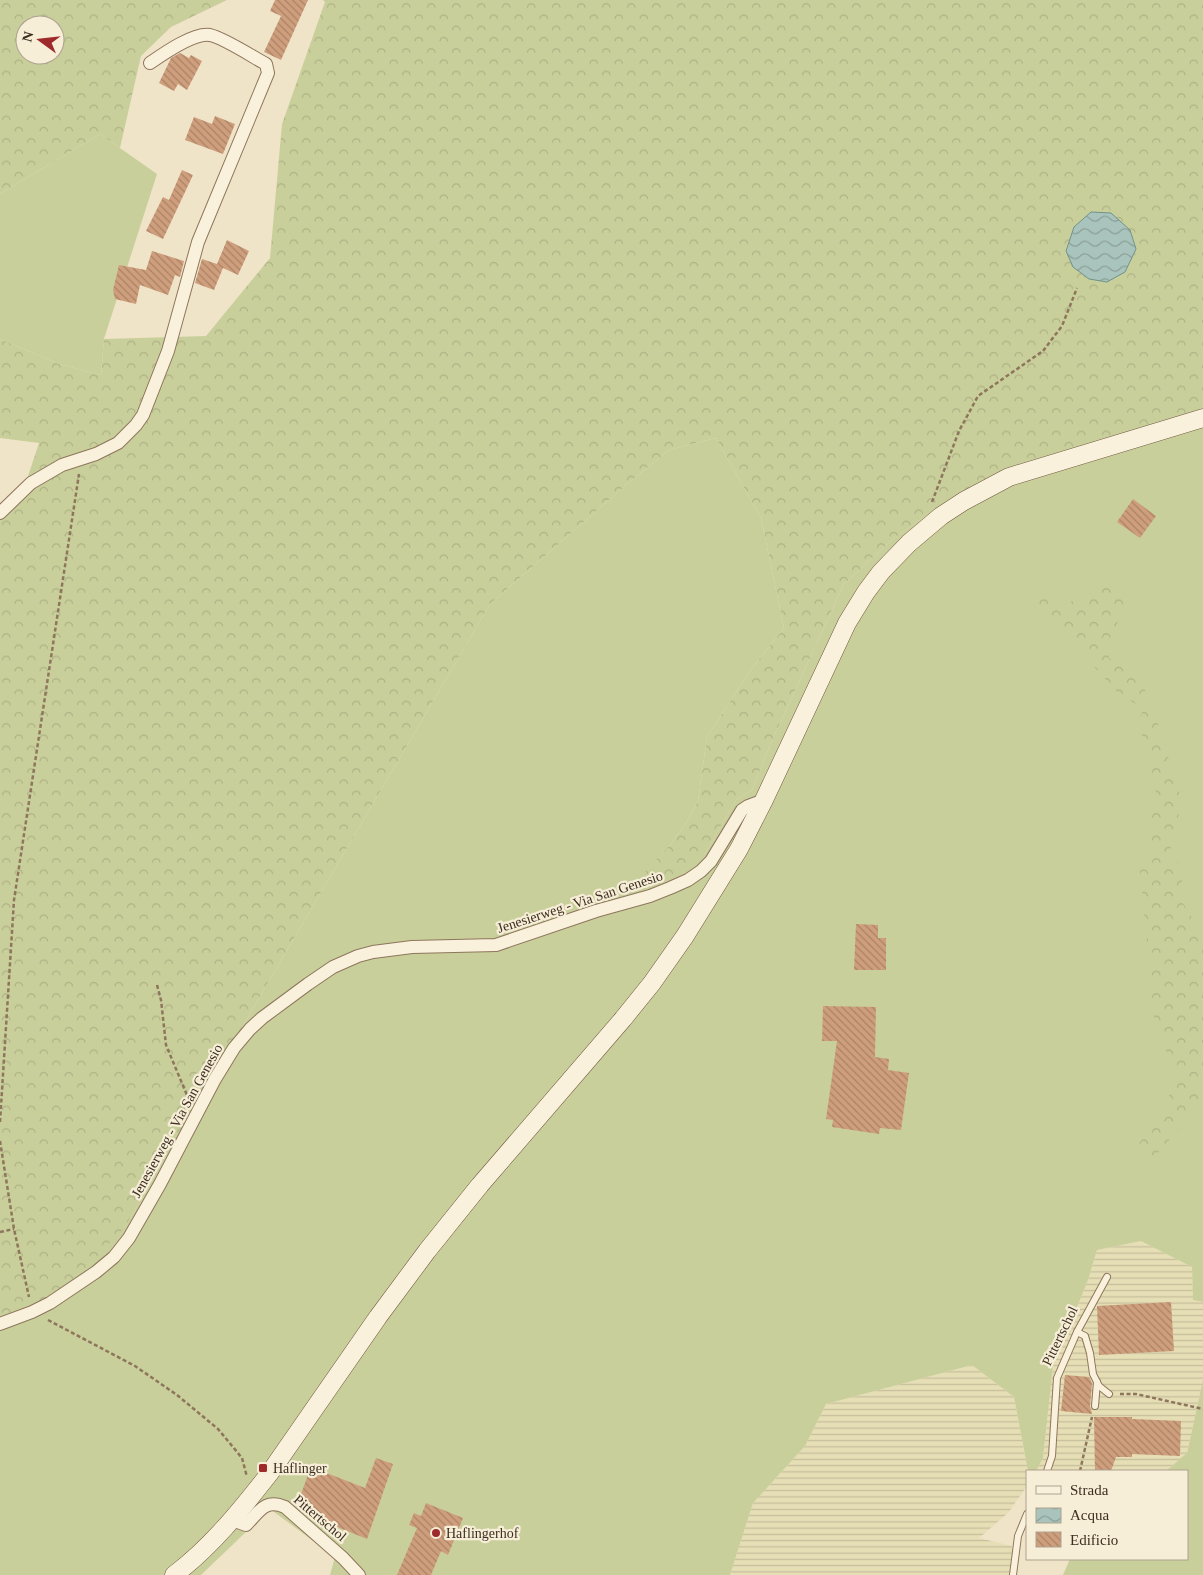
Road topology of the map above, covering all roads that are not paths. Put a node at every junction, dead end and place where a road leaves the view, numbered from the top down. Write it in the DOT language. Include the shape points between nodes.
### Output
graph roads {
  1 [pos="150,64"];
  2 [pos="1203,418"];
  3 [pos="0,512"];
  4 [pos="764,800"];
  5 [pos="1107,1277"];
  6 [pos="0,1324"];
  7 [pos="1077,1332"];
  8 [pos="1097,1381"];
  9 [pos="1108,1394"];
  10 [pos="1095,1406"];
  11 [pos="1047,1470"];
  12 [pos="1026,1516"];
  13 [pos="232,1520"];
  14 [pos="174,1575"];
  15 [pos="359,1575"];
  16 [pos="1013,1575"];
  1 -- 3 [label="street" via="165,52 208,34 266,64 268,73 198,242 168,351 143,415 118,443 62,465 31,483"];
  2 -- 4 [label="main road" via="1009,478 964,501 909,543 872,582 847,623"];
  4 -- 6 [label="street, Jenesierweg - Via San Genesio" via="742,810 711,861 701,871 650,896 596,910 496,945 412,947 373,952 333,967 250,1029 225,1062 129,1238 114,1257 64,1294 32,1312"];
  4 -- 13 [label="main road" via="739,849 661,971 427,1251 269,1474"];
  5 -- 7 [label="lane, Pittertschol"];
  7 -- 8 [label="lane" via="1085,1336"];
  7 -- 11 [label="lane, Pittertschol" via="1057,1378 1052,1456"];
  8 -- 9 [label="lane"];
  8 -- 10 [label="lane"];
  12 -- 16 [label="lane" via="1018,1536"];
  13 -- 14 [label="main road"];
  13 -- 15 [label="street, Pittertschol" via="246,1524 265,1505 285,1507"];
}
